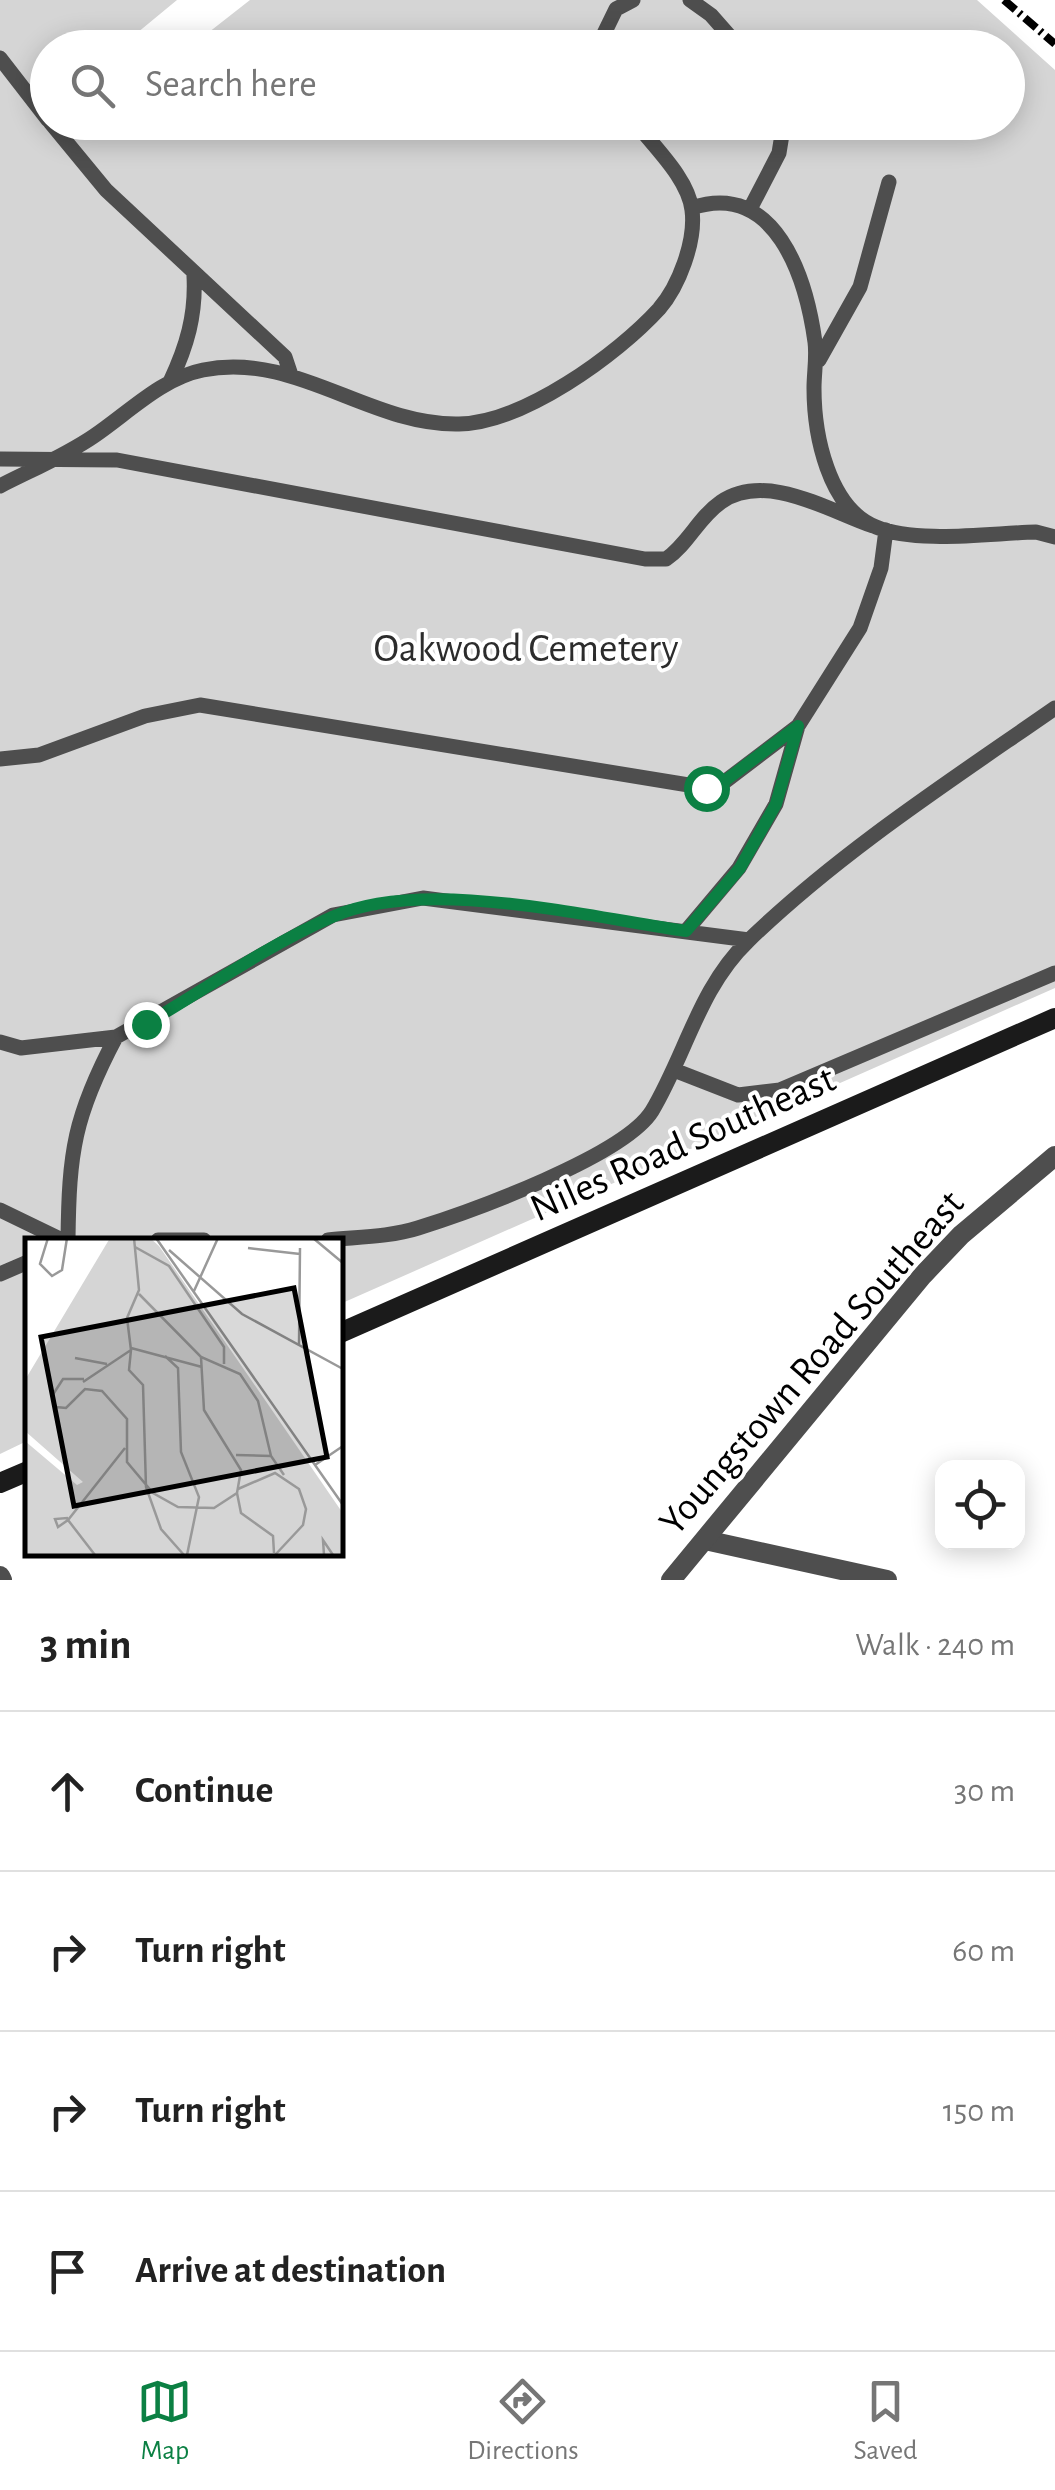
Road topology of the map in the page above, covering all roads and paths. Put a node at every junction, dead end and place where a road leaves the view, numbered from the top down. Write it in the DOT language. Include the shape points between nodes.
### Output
graph roads {
  1 [pos="633,0"];
  2 [pos="690,0"];
  3 [pos="606,30"];
  4 [pos="724,30"];
  5 [pos="0,58"];
  6 [pos="30,97"];
  7 [pos="65,140"];
  8 [pos="649,140"];
  9 [pos="781,140"];
  10 [pos="888,182"];
  11 [pos="692,208"];
  12 [pos="750,209"];
  13 [pos="194,276"];
  14 [pos="815,368"];
  15 [pos="291,375"];
  16 [pos="170,382"];
  17 [pos="54,458"];
  18 [pos="0,459"];
  19 [pos="0,486"];
  20 [pos="879,528"];
  21 [pos="1055,537"];
  22 [pos="1055,708"];
  23 [pos="798,726"];
  24 [pos="0,758"];
  25 [pos="686,931"];
  26 [pos="749,940"];
  27 [pos="1055,973"];
  28 [pos="1055,1018"];
  29 [pos="116,1037"];
  30 [pos="0,1042"];
  31 [pos="679,1072"];
  32 [pos="1055,1156"];
  33 [pos="0,1210"];
  34 [pos="61,1238"];
  35 [pos="65,1238"];
  36 [pos="342,1238"];
  37 [pos="25,1263"];
  38 [pos="0,1274"];
  39 [pos="342,1333"];
  40 [pos="25,1472"];
  41 [pos="0,1483"];
  42 [pos="705,1540"];
  43 [pos="671,1580"];
  44 [pos="887,1580"];
  1 -- 3 [label="lane" via="616,9"];
  2 -- 4 [label="lane"];
  5 -- 6 [label="lane"];
  7 -- 13 [label="lane"];
  8 -- 11 [label="lane" via="684,186"];
  9 -- 12 [label="lane"];
  10 -- 14 [label="lane" via="860,287"];
  11 -- 12 [label="lane" via="729,202"];
  11 -- 15 [label="lane" via="684,263 661,306 564,386 498,415 462,424 422,422"];
  12 -- 14 [label="lane" via="778,233 802,284"];
  13 -- 15 [label="lane" via="285,357"];
  13 -- 16 [label="lane" via="190,335"];
  14 -- 20 [label="lane" via="822,446 835,490"];
  15 -- 16 [label="lane" via="247,366 202,370"];
  16 -- 17 [label="lane"];
  17 -- 18 [label="lane"];
  17 -- 19 [label="lane"];
  17 -- 20 [label="lane" via="117,460 644,559 666,559 724,500 757,491 786,493"];
  20 -- 21 [label="lane"];
  20 -- 23 [label="lane" via="881,568 860,628"];
  22 -- 26 [label="lane" via="874,834"];
  23 -- 24 [label="lane" via="706,788 200,705 146,716 39,755"];
  23 -- 25 [label="lane" via="776,804 740,868"];
  25 -- 26 [label="lane"];
  25 -- 29 [label="lane" via="475,902 423,898 375,905 334,916"];
  26 -- 36 [label="lane" via="721,970 650,1114 631,1135 414,1229"];
  27 -- 31 [label="lane" via="780,1090 738,1095"];
  28 -- 39 [label="main road, Niles Road Southeast"];
  29 -- 30 [label="lane" via="20,1048"];
  29 -- 35 [label="lane" via="75,1127"];
  32 -- 42 [label="street, Youngstown Road Southeast" via="923,1275"];
  33 -- 34 [label="lane"];
  37 -- 38 [label="lane"];
  40 -- 41 [label="main road"];
  42 -- 43 [label="street, Youngstown Road Southeast"];
  42 -- 44 [label="street"];
}
